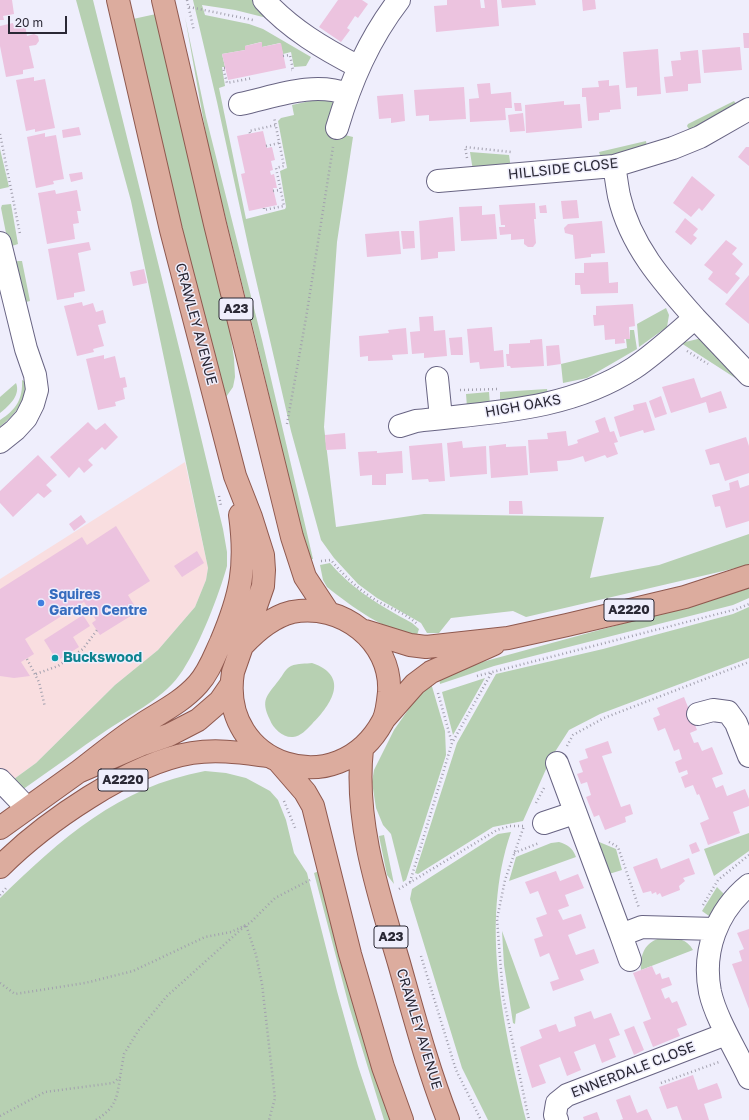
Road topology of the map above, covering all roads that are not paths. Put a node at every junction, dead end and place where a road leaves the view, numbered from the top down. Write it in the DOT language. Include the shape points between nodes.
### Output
graph roads {
  1 [pos="118,0"];
  2 [pos="163,0"];
  3 [pos="264,0"];
  4 [pos="399,0"];
  5 [pos="359,66"];
  6 [pos="347,94"];
  7 [pos="240,104"];
  8 [pos="749,109"];
  9 [pos="337,128"];
  10 [pos="614,166"];
  11 [pos="438,181"];
  12 [pos="0,243"];
  13 [pos="695,318"];
  14 [pos="749,375"];
  15 [pos="437,378"];
  16 [pos="441,418"];
  17 [pos="400,426"];
  18 [pos="0,442"];
  19 [pos="235,476"];
  20 [pos="749,576"];
  21 [pos="328,612"];
  22 [pos="364,631"];
  23 [pos="508,638"];
  24 [pos="243,645"];
  25 [pos="231,685"];
  26 [pos="698,714"];
  27 [pos="383,720"];
  28 [pos="362,749"];
  29 [pos="749,756"];
  30 [pos="274,759"];
  31 [pos="557,763"];
  32 [pos="78,772"];
  33 [pos="0,780"];
  34 [pos="26,808"];
  35 [pos="574,812"];
  36 [pos="533,818"];
  37 [pos="0,828"];
  38 [pos="5,876"];
  39 [pos="749,885"];
  40 [pos="715,929"];
  41 [pos="621,935"];
  42 [pos="630,960"];
  43 [pos="726,1034"];
  44 [pos="749,1078"];
  45 [pos="402,1120"];
  46 [pos="448,1120"];
  47 [pos="557,1120"];
  1 -- 19 [label="main road, CRAWLEY AVENUE" via="171,230"];
  2 -- 21 [label="main road, A23" via="292,537 306,577"];
  3 -- 5 [label="street" via="285,21 325,49"];
  4 -- 5 [label="street"];
  5 -- 6 [label="street"];
  6 -- 7 [label="street" via="314,88"];
  6 -- 9 [label="street"];
  8 -- 10 [label="street, HILLSIDE CLOSE" via="693,140"];
  10 -- 11 [label="street, HILLSIDE CLOSE"];
  10 -- 13 [label="street" via="619,197 628,224 643,253 664,283"];
  12 -- 18 [label="street" via="26,349 35,375 36,390 26,418"];
  13 -- 14 [label="street"];
  13 -- 16 [label="street, HIGH OAKS" via="661,348 602,386 534,407"];
  15 -- 16 [label="street"];
  16 -- 17 [label="street, HIGH OAKS"];
  19 -- 24 [label="main road, CRAWLEY AVENUE" via="254,524 263,555 264,570 263,586"];
  19 -- 32 [label="main road, A2220" via="244,542 241,583 211,666 197,684 168,709 122,738"];
  20 -- 23 [label="main road, A2220" via="685,596"];
  21 -- 22 [label="main road" via="348,619"];
  21 -- 24 [label="main road" via="292,612 275,618 260,628"];
  22 -- 23 [label="main road, A2220" via="410,645 426,647"];
  22 -- 27 [label="main road" via="378,648 390,685"];
  23 -- 27 [label="main road, A2220" via="431,672 415,684"];
  24 -- 25 [label="main road, CRAWLEY AVENUE"];
  25 -- 30 [label="main road" via="232,700 241,728 249,740"];
  25 -- 32 [label="main road, A2220" via="210,711 187,727"];
  26 -- 29 [label="street" via="713,710 728,712 736,723"];
  27 -- 28 [label="main road"];
  28 -- 30 [label="main road" via="343,761 322,768 300,768"];
  28 -- 46 [label="main road, CRAWLEY AVENUE / A23" via="359,793 379,894 432,1078"];
  30 -- 38 [label="main road, A2220" via="234,751 191,753 137,772 56,820"];
  30 -- 45 [label="main road" via="305,792 313,806 352,962 383,1067"];
  31 -- 35 [label="street"];
  32 -- 34 [label="main road, A2220"];
  33 -- 34 [label="street"];
  34 -- 37 [label="main road, A2220"];
  35 -- 36 [label="street"];
  35 -- 41 [label="street"];
  39 -- 40 [label="street" via="727,908"];
  40 -- 41 [label="street" via="642,927"];
  40 -- 43 [label="street" via="708,955 707,973 710,993"];
  41 -- 42 [label="street"];
  43 -- 44 [label="street"];
  43 -- 47 [label="street, ENNERDALE CLOSE" via="567,1095 557,1103"];
}
